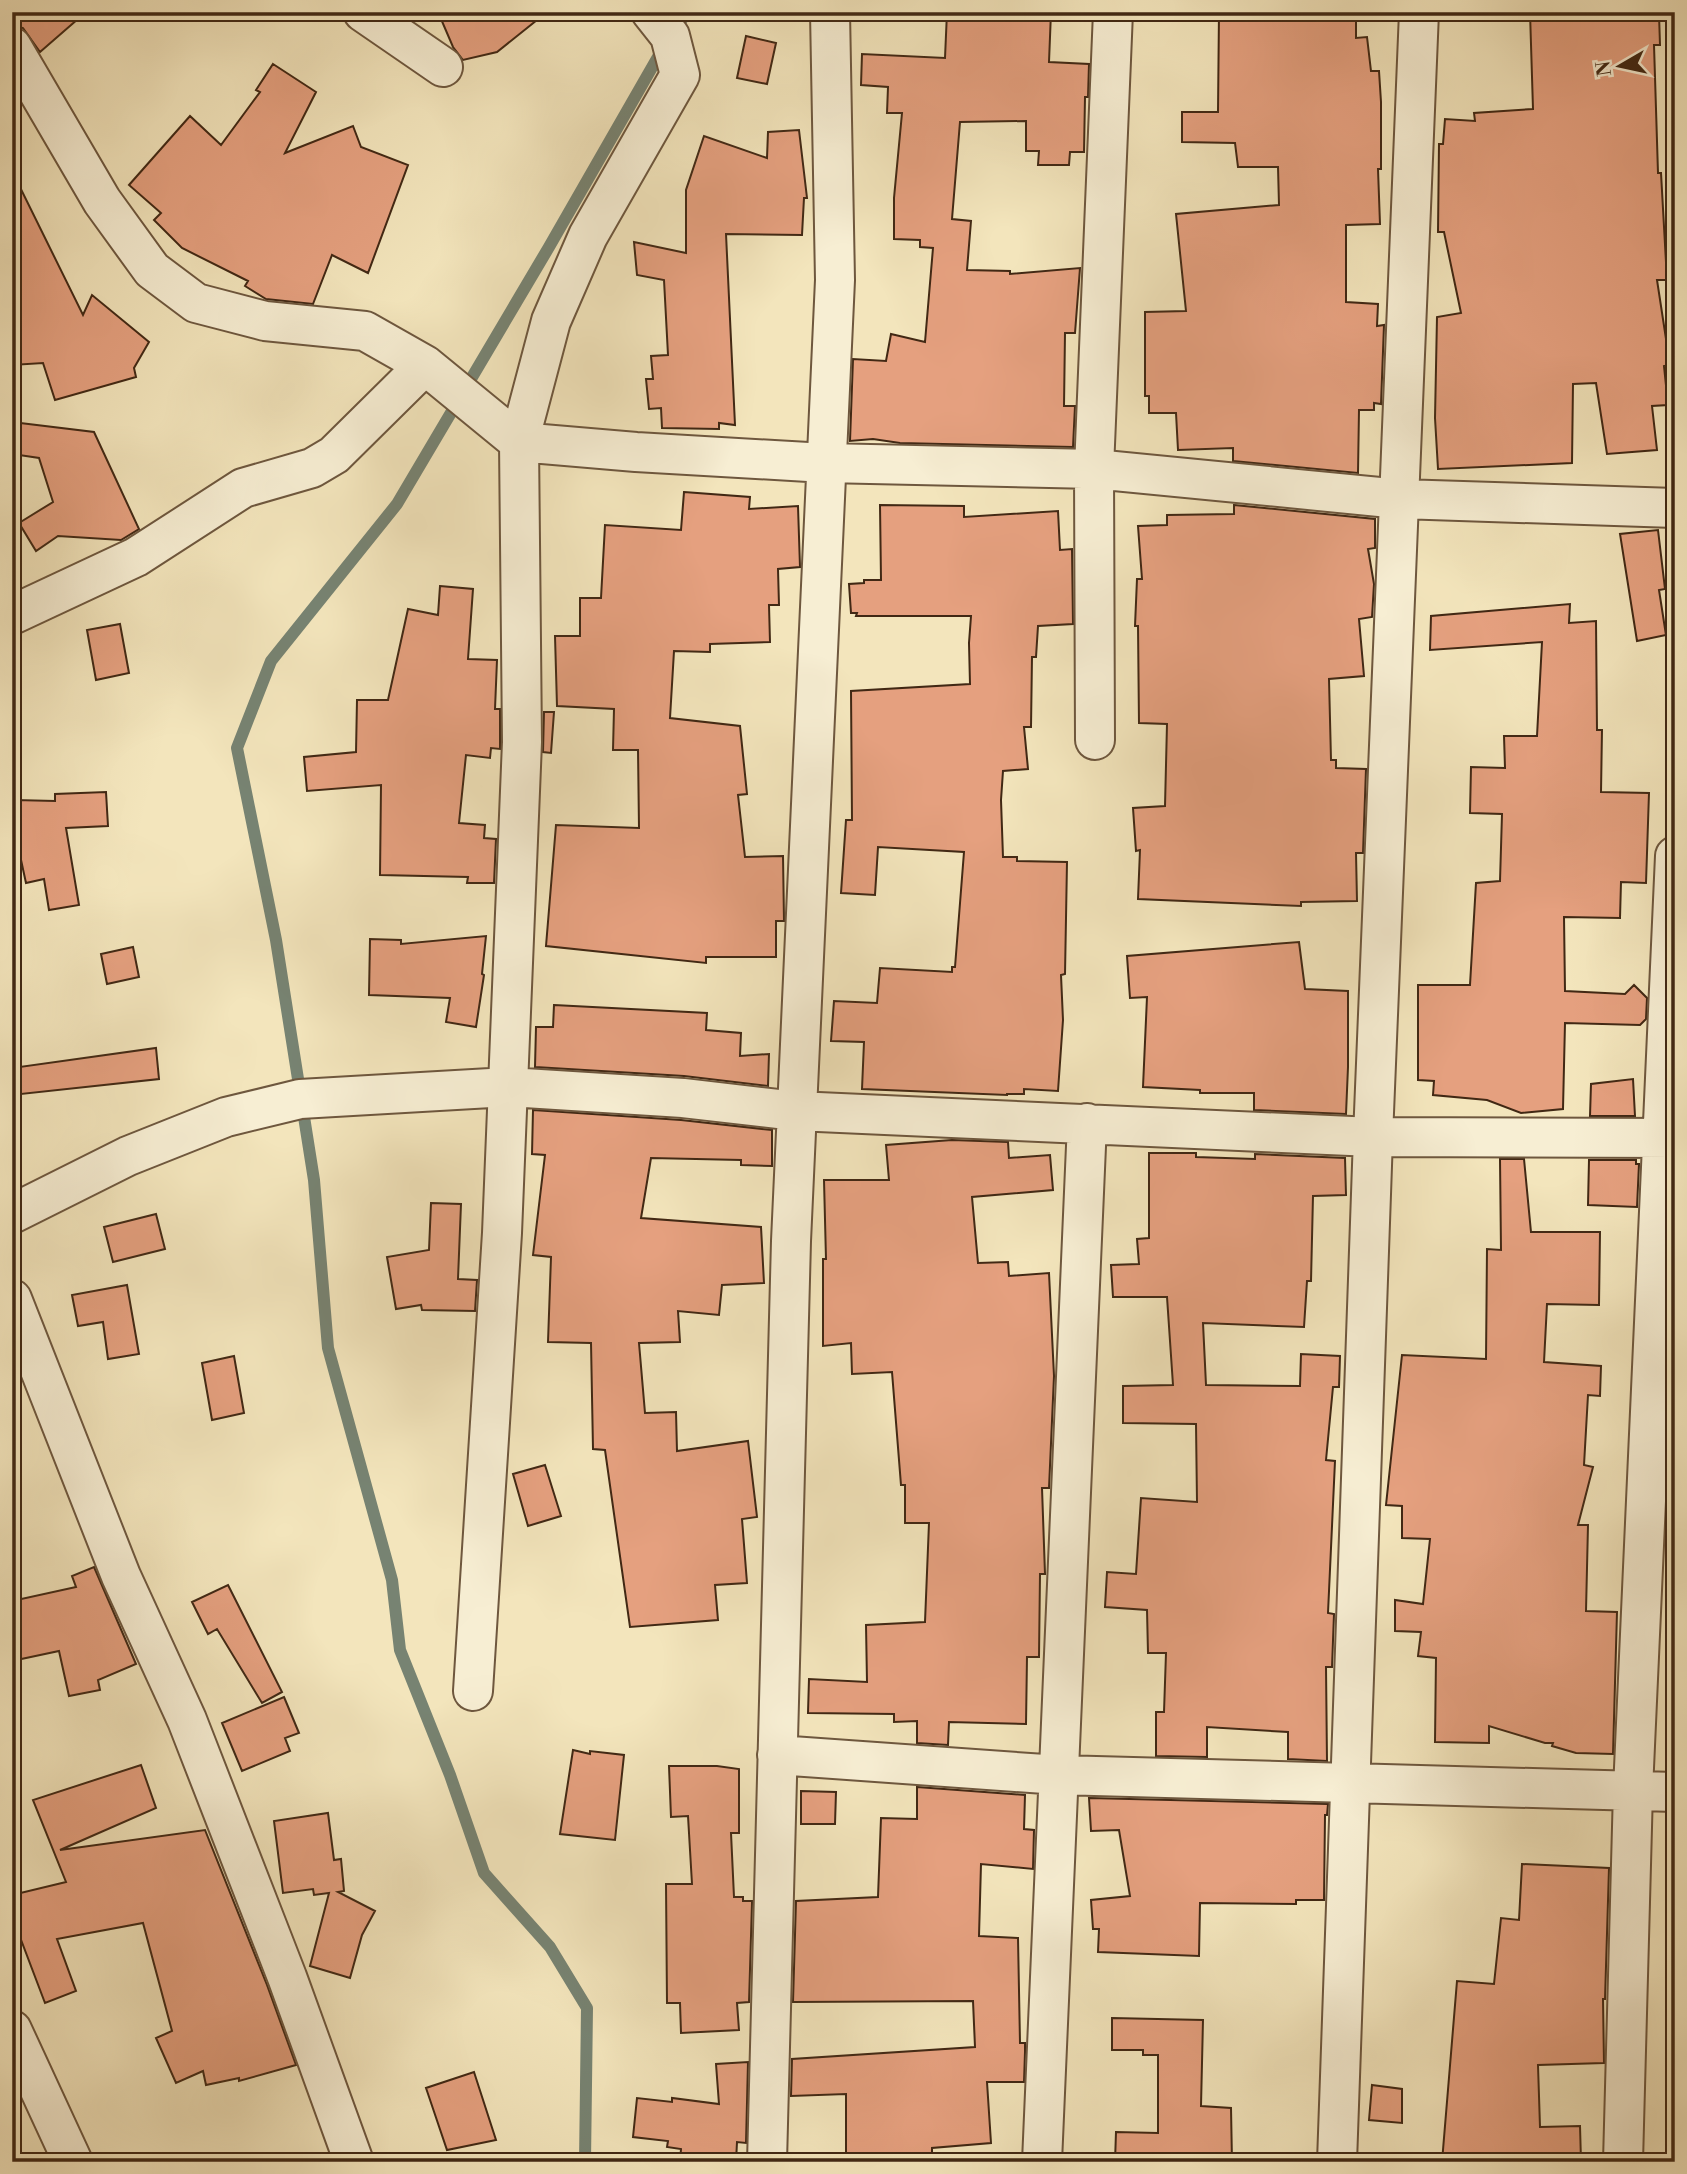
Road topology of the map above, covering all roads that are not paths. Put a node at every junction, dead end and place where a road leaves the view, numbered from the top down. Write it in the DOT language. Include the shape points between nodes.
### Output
graph roads {
  1 [pos="363,12"];
  2 [pos="651,12"];
  3 [pos="830,12"];
  4 [pos="1114,12"];
  5 [pos="1419,12"];
  6 [pos="12,47"];
  7 [pos="443,67"];
  8 [pos="425,365"];
  9 [pos="519,442"];
  10 [pos="825,463"];
  11 [pos="1094,470"];
  12 [pos="1400,499"];
  13 [pos="1675,508"];
  14 [pos="12,615"];
  15 [pos="1095,740"];
  16 [pos="1675,856"];
  17 [pos="508,1087"];
  18 [pos="796,1111"];
  19 [pos="1087,1123"];
  20 [pos="1373,1137"];
  21 [pos="1668,1138"];
  22 [pos="12,1214"];
  23 [pos="12,1299"];
  24 [pos="473,1691"];
  25 [pos="777,1755"];
  26 [pos="1059,1775"];
  27 [pos="1350,1784"];
  28 [pos="1633,1790"];
  29 [pos="1675,1792"];
  30 [pos="12,2030"];
  31 [pos="73,2162"];
  32 [pos="354,2162"];
  33 [pos="767,2162"];
  34 [pos="1042,2162"];
  35 [pos="1337,2162"];
  36 [pos="1623,2162"];
  1 -- 7 [label="street"];
  2 -- 9 [label="street" via="670,36 680,75 588,236 551,321"];
  3 -- 10 [label="street" via="835,280"];
  4 -- 11 [label="street"];
  5 -- 12 [label="street"];
  6 -- 8 [label="street" via="102,201 152,270 196,303 265,321 365,331"];
  8 -- 9 [label="street"];
  8 -- 14 [label="street" via="334,455 312,468 243,488 136,557"];
  9 -- 10 [label="street"];
  9 -- 17 [label="street" via="522,742"];
  10 -- 11 [label="street"];
  10 -- 18 [label="street"];
  11 -- 12 [label="street"];
  11 -- 15 [label="street"];
  12 -- 13 [label="street"];
  12 -- 20 [label="street"];
  16 -- 21 [label="street"];
  17 -- 18 [label="street" via="683,1098"];
  17 -- 22 [label="street" via="300,1099 226,1117 128,1156"];
  17 -- 24 [label="street"];
  18 -- 19 [label="street"];
  18 -- 25 [label="street"];
  19 -- 20 [label="street"];
  19 -- 26 [label="street"];
  20 -- 21 [label="street"];
  20 -- 27 [label="street"];
  21 -- 28 [label="street"];
  23 -- 32 [label="street" via="121,1576 187,1720"];
  25 -- 26 [label="street"];
  25 -- 33 [label="street"];
  26 -- 27 [label="street"];
  26 -- 34 [label="street"];
  27 -- 28 [label="street"];
  27 -- 35 [label="street"];
  28 -- 29 [label="street"];
  28 -- 36 [label="street"];
  30 -- 31 [label="street"];
}
